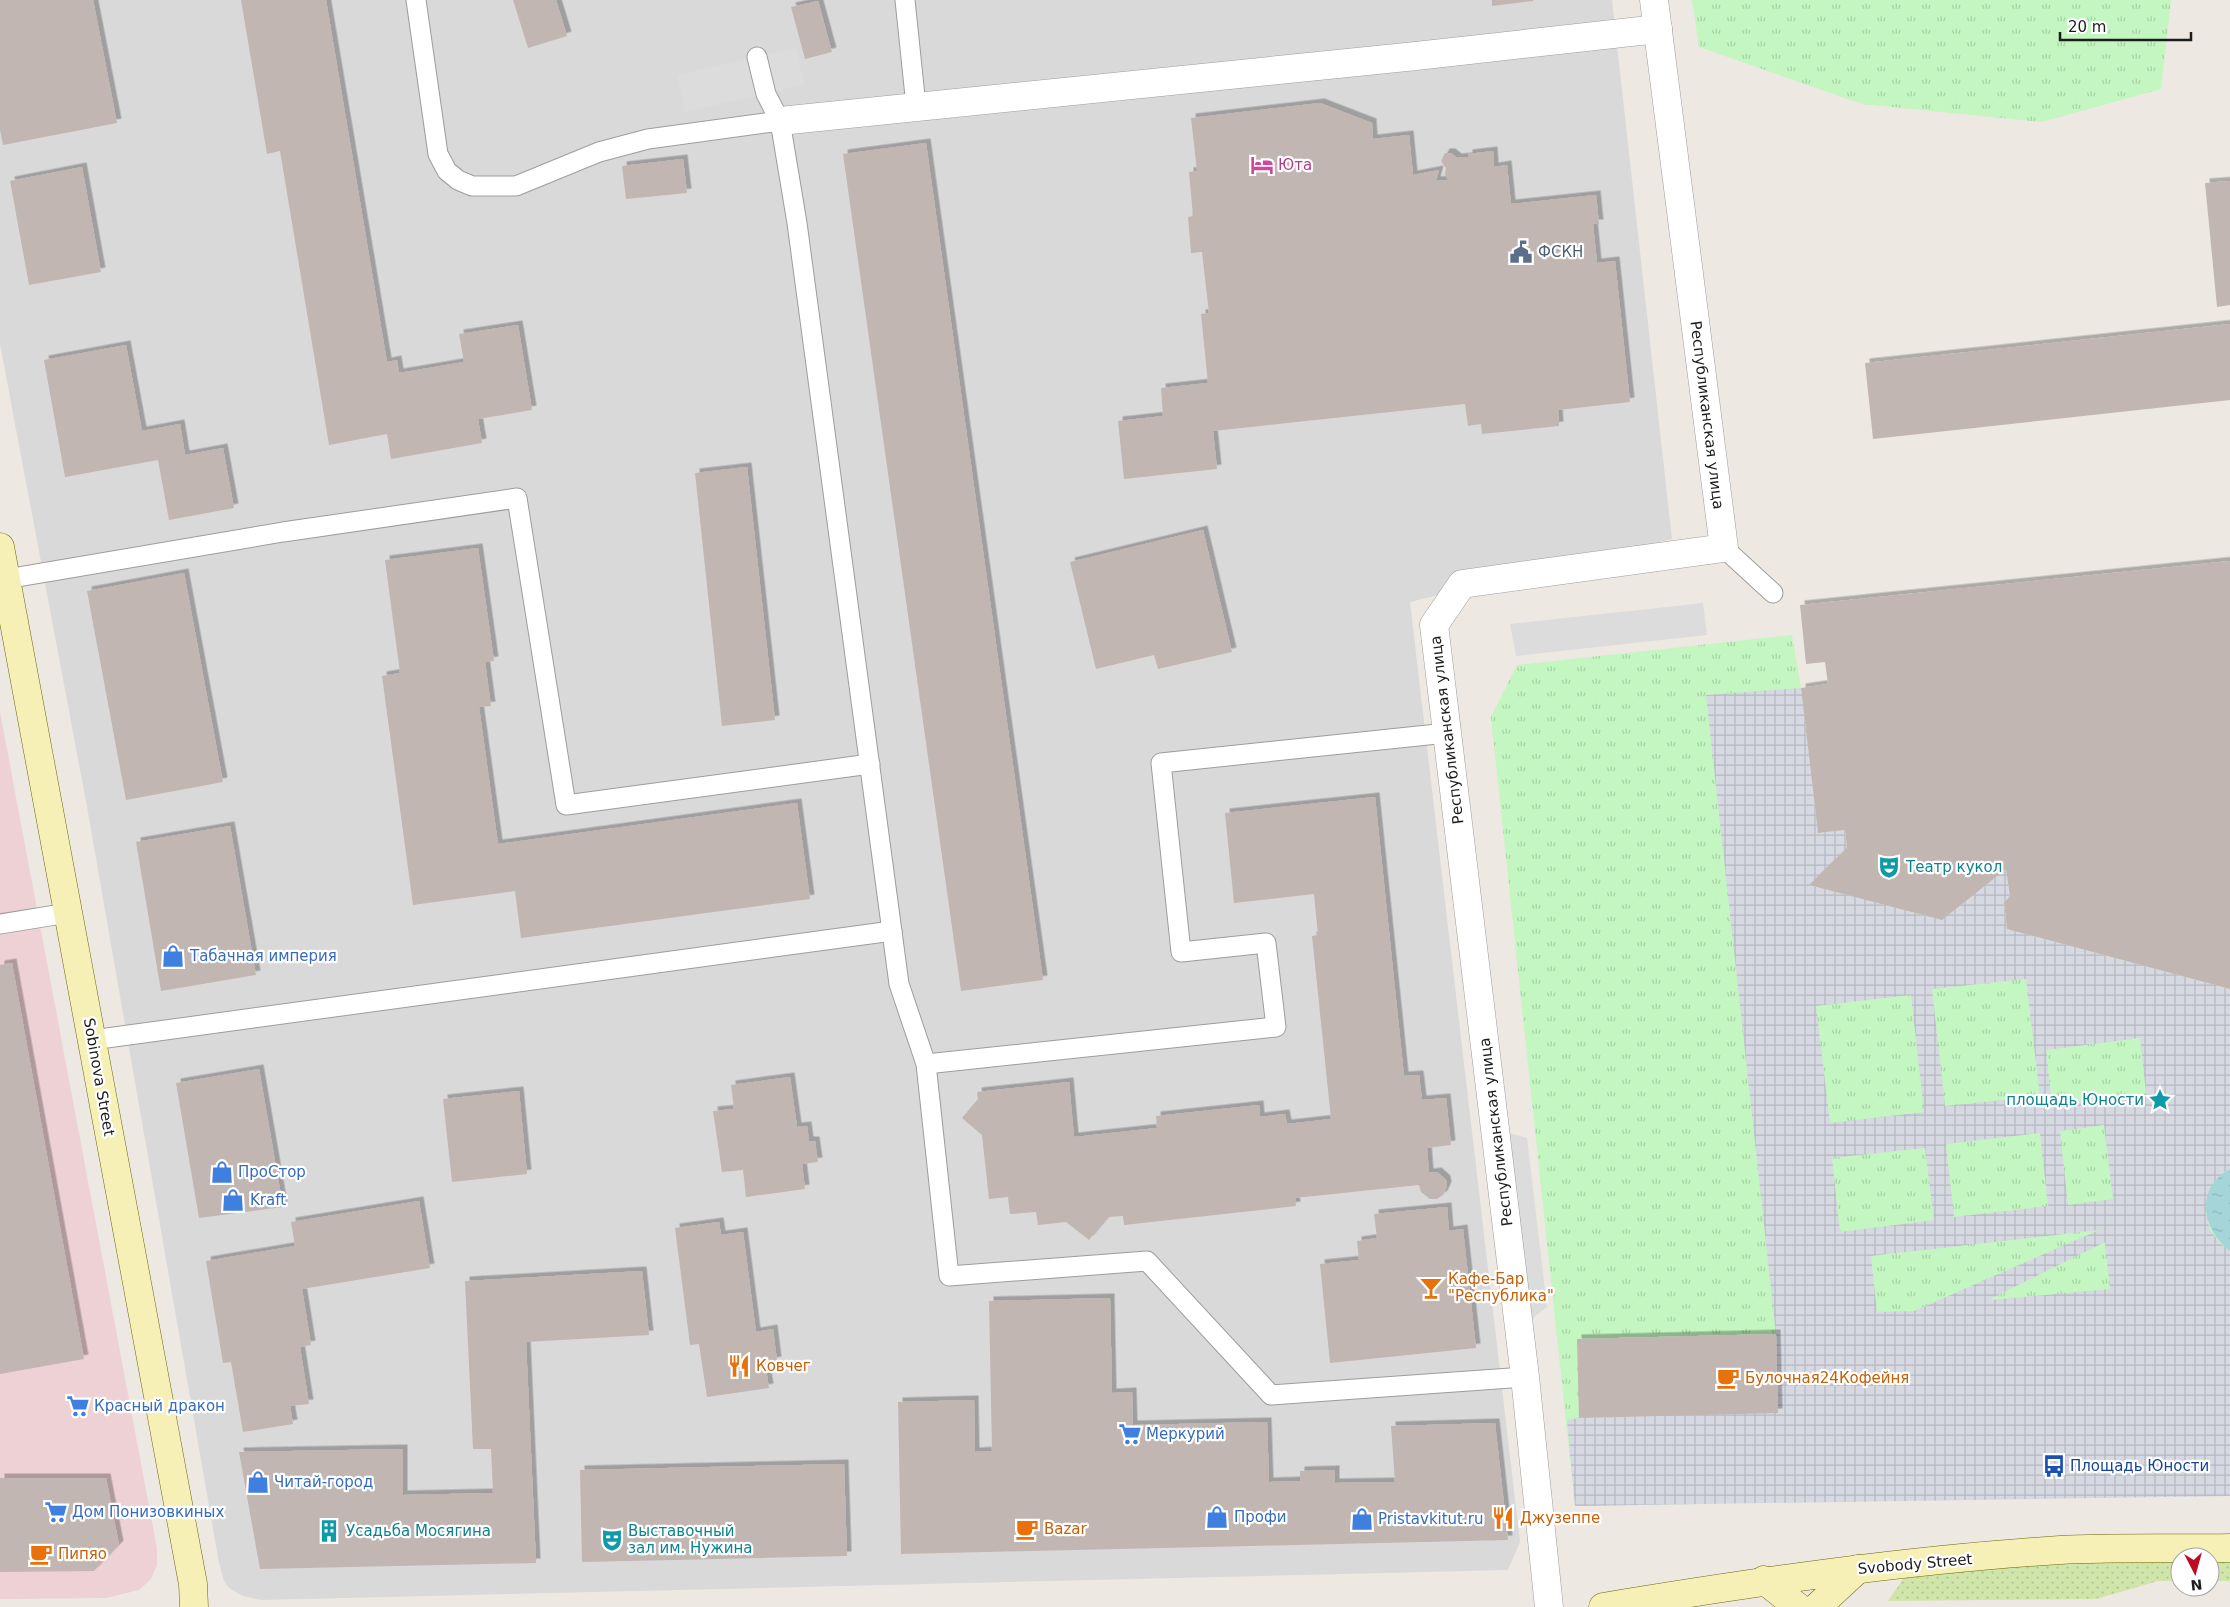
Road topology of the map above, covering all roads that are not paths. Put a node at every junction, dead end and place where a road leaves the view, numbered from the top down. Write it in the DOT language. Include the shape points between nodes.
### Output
graph roads {
  1 [pos="416,0"];
  2 [pos="906,0"];
  3 [pos="1654,0"];
  4 [pos="1658,29"];
  5 [pos="757,57"];
  6 [pos="916,106"];
  7 [pos="780,121"];
  8 [pos="0,547"];
  9 [pos="1724,548"];
  10 [pos="6,579"];
  11 [pos="1773,594"];
  12 [pos="1447,733"];
  13 [pos="870,764"];
  14 [pos="68,913"];
  15 [pos="0,924"];
  16 [pos="892,931"];
  17 [pos="92,1040"];
  18 [pos="926,1064"];
  19 [pos="1525,1377"];
  20 [pos="2230,1548"];
  21 [pos="1858,1569"];
  22 [pos="1764,1580"];
  23 [pos="194,1607"];
  24 [pos="1549,1607"];
  25 [pos="1603,1607"];
  26 [pos="1798,1607"];
  27 [pos="1817,1607"];
  1 -- 7 [label="lane" via="438,154 447,171 472,186 516,186 599,152 648,139"];
  2 -- 6 [label="lane"];
  3 -- 4 [label="street, Республиканская улица"];
  4 -- 6 [label="street"];
  4 -- 9 [label="street, Республиканская улица"];
  5 -- 7 [label="lane" via="766,94"];
  6 -- 7 [label="street"];
  7 -- 13 [label="lane" via="797,223"];
  8 -- 10 [label="main road, Sobinova Street"];
  9 -- 11 [label="lane"];
  9 -- 12 [label="street, Республиканская улица" via="1462,584 1434,625"];
  10 -- 13 [label="lane" via="283,532 517,498 566,805"];
  10 -- 14 [label="main road, Sobinova Street"];
  12 -- 18 [label="lane" via="1161,763 1181,952 1266,943 1276,1026"];
  12 -- 19 [label="street, Республиканская улица"];
  13 -- 16 [label="lane"];
  14 -- 15 [label="lane"];
  14 -- 17 [label="main road, Sobinova Street"];
  16 -- 17 [label="lane"];
  16 -- 18 [label="lane" via="899,984"];
  17 -- 23 [label="main road, Sobinova Street" via="193,1584"];
  18 -- 19 [label="lane" via="949,1276 1147,1261 1271,1395"];
  19 -- 24 [label="street, Республиканская улица"];
  20 -- 21 [label="main road, Svobody Street" via="2061,1550"];
  21 -- 22 [label="main road, Svobody Street"];
  21 -- 27 [label="main road"];
  22 -- 25 [label="main road, Svobody Street"];
  22 -- 26 [label="main road"];
}
